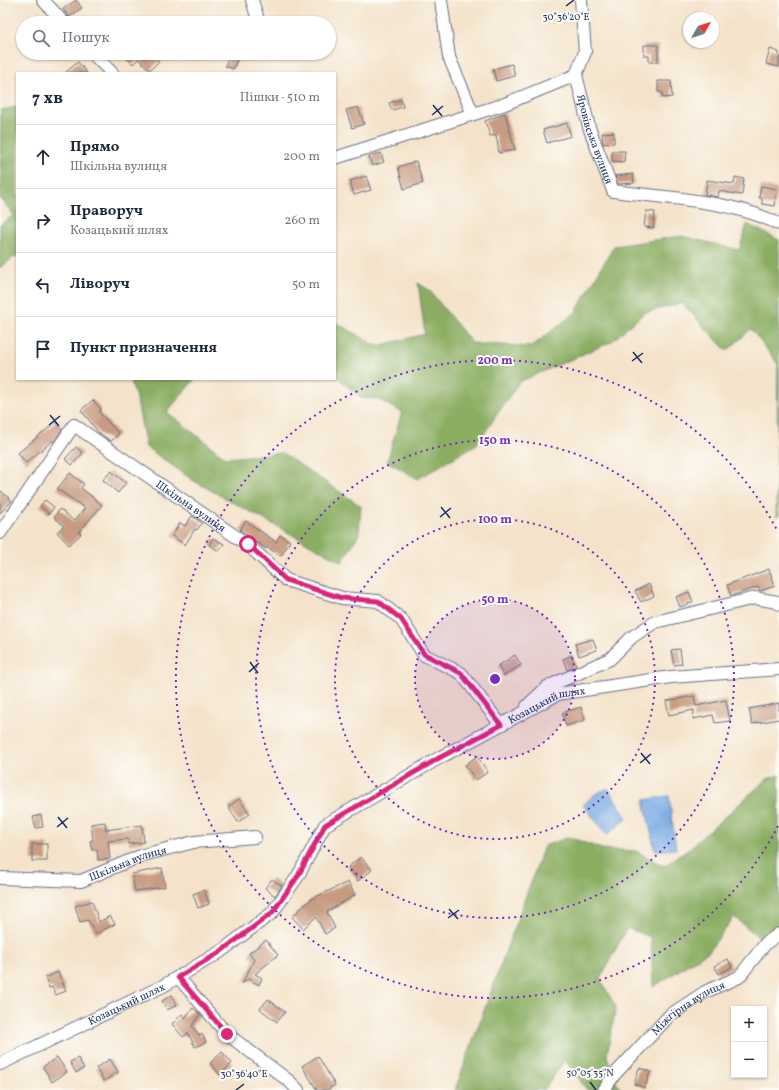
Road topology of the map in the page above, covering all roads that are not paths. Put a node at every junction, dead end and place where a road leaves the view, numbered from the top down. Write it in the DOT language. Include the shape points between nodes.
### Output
graph roads {
  1 [pos="42,0"];
  2 [pos="252,0"];
  3 [pos="440,0"];
  4 [pos="581,0"];
  5 [pos="57,16"];
  6 [pos="257,16"];
  7 [pos="99,60"];
  8 [pos="111,72"];
  9 [pos="576,75"];
  10 [pos="473,114"];
  11 [pos="336,158"];
  12 [pos="779,224"];
  13 [pos="0,533"];
  14 [pos="779,604"];
  15 [pos="779,669"];
  16 [pos="515,717"];
  17 [pos="501,725"];
  18 [pos="256,837"];
  19 [pos="0,878"];
  20 [pos="779,934"];
  21 [pos="178,977"];
  22 [pos="0,1064"];
  23 [pos="298,1090"];
  24 [pos="604,1090"];
  1 -- 5 [label="street"];
  2 -- 6 [label="street"];
  3 -- 10 [label="street" via="449,57"];
  4 -- 9 [label="street" via="586,52"];
  7 -- 8 [label="street"];
  9 -- 10 [label="street"];
  9 -- 12 [label="street, Яровівська вулиця" via="589,126 613,190 701,202 751,212"];
  10 -- 11 [label="street"];
  13 -- 17 [label="street, Шкільна вулиця" via="74,425 248,544 286,580 342,598 378,601 401,619 424,654 461,673"];
  14 -- 16 [label="street" via="755,598 655,622 632,637 610,659 547,687"];
  15 -- 16 [label="street, Козацький шлях" via="672,677 558,694"];
  16 -- 17 [label="street, Козацький шлях"];
  17 -- 21 [label="street, Козацький шлях" via="325,825 298,876 272,913 220,952"];
  18 -- 19 [label="street, Шкільна вулиця" via="194,842 143,854 81,881"];
  20 -- 24 [label="street, Міжгірна вулиця" via="766,943 739,977 705,992 670,1015 614,1075"];
  21 -- 22 [label="street, Козацький шлях"];
  21 -- 23 [label="street" via="227,1034 289,1080"];
}
